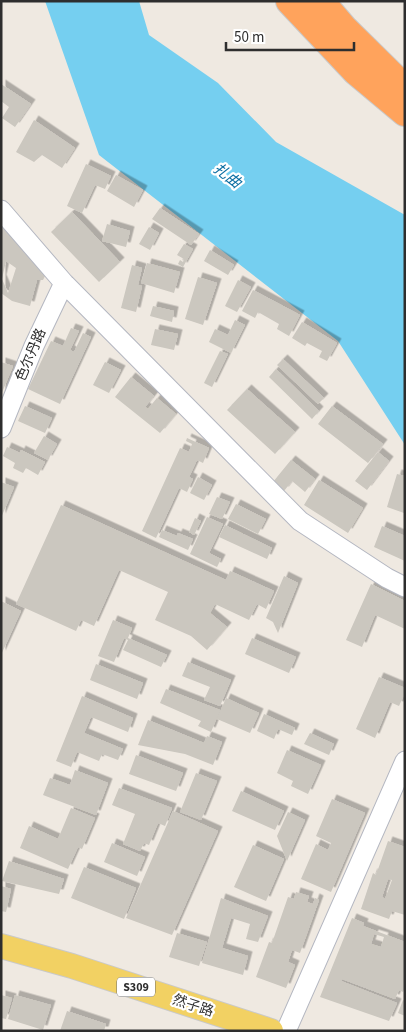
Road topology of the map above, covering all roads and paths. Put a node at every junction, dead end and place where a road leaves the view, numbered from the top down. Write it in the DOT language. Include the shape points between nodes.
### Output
graph roads {
  1 [pos="290,1"];
  2 [pos="320,1"];
  3 [pos="405,89"];
  4 [pos="405,112"];
  5 [pos="1,210"];
  6 [pos="64,283"];
  7 [pos="1,428"];
  8 [pos="405,587"];
  9 [pos="405,761"];
  10 [pos="1,946"];
  11 [pos="271,1031"];
  12 [pos="286,1031"];
  1 -- 4 [label="highway" via="356,71"];
  2 -- 3 [label="highway"];
  5 -- 6 [label="street"];
  6 -- 7 [label="street, 色尔丹路"];
  6 -- 8 [label="street" via="300,521"];
  9 -- 12 [label="street"];
  10 -- 11 [label="main road, 然子路 / S309"];
}
